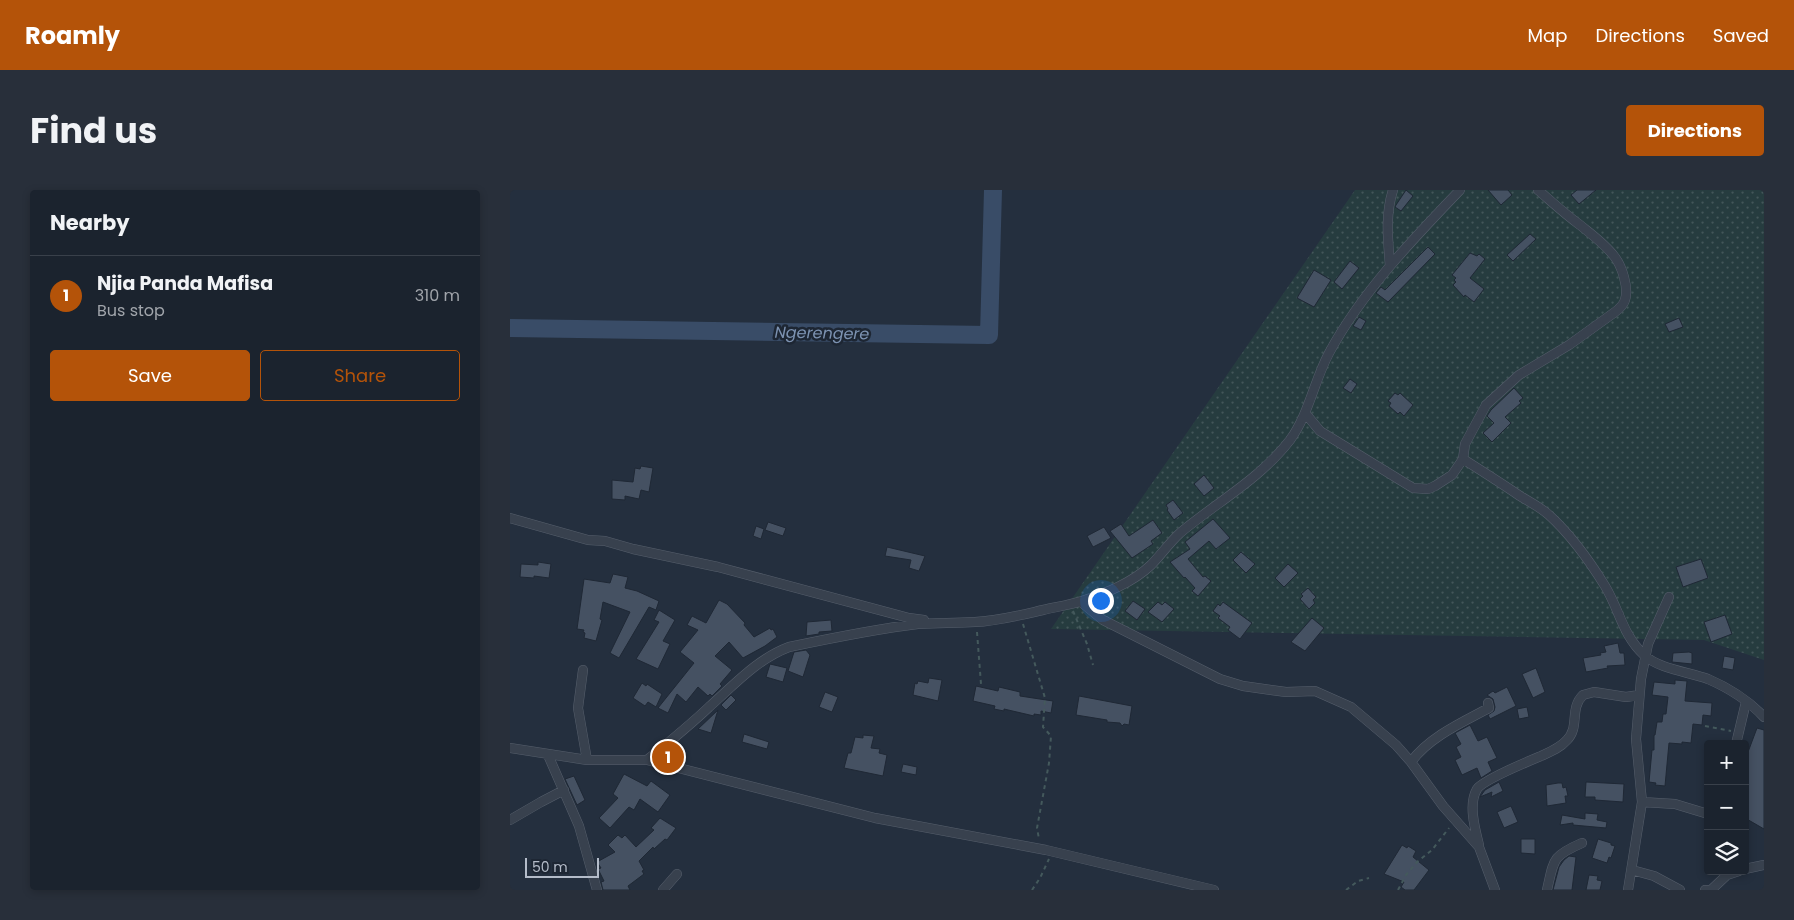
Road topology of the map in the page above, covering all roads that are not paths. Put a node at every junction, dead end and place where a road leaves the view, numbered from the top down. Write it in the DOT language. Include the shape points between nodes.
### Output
graph roads {
  1 [pos="1393,190"];
  2 [pos="1460,190"];
  3 [pos="1538,190"];
  4 [pos="1390,266"];
  5 [pos="1305,413"];
  6 [pos="1463,458"];
  7 [pos="510,518"];
  8 [pos="1668,597"];
  9 [pos="1080,602"];
  10 [pos="942,622"];
  11 [pos="1645,657"];
  12 [pos="583,670"];
  13 [pos="1639,695"];
  14 [pos="1746,702"];
  15 [pos="1488,703"];
  16 [pos="1764,717"];
  17 [pos="1737,740"];
  18 [pos="510,748"];
  19 [pos="548,755"];
  20 [pos="587,760"];
  21 [pos="647,760"];
  22 [pos="1411,762"];
  23 [pos="564,790"];
  24 [pos="1642,802"];
  25 [pos="1704,813"];
  26 [pos="510,820"];
  27 [pos="1582,843"];
  28 [pos="1479,847"];
  29 [pos="1764,865"];
  30 [pos="1749,868"];
  31 [pos="1632,870"];
  32 [pos="677,874"];
  33 [pos="1727,875"];
  34 [pos="598,890"];
  35 [pos="663,890"];
  36 [pos="1214,890"];
  37 [pos="1496,890"];
  38 [pos="1547,890"];
  39 [pos="1628,890"];
  40 [pos="1680,890"];
  41 [pos="1705,890"];
  1 -- 4 [label="street" via="1387,229"];
  2 -- 4 [label="street"];
  3 -- 6 [label="street" via="1615,257 1621,270 1625,301 1615,312 1568,345 1519,375 1486,405 1465,444"];
  4 -- 5 [label="street" via="1328,354"];
  5 -- 6 [label="street" via="1320,431 1413,488 1423,490 1435,486 1452,475"];
  5 -- 9 [label="street" via="1277,456 1232,496 1177,536 1150,566 1122,586"];
  6 -- 11 [label="street" via="1547,513 1576,543 1613,602 1624,629"];
  7 -- 10 [label="street" via="588,540 718,567 909,618"];
  8 -- 11 [label="street"];
  9 -- 10 [label="street" via="976,622"];
  9 -- 22 [label="street" via="1103,620 1220,679 1280,691 1315,691 1337,700 1363,717"];
  10 -- 21 [label="street" via="876,629 778,652 744,675"];
  11 -- 13 [label="street"];
  11 -- 14 [label="street" via="1724,686"];
  12 -- 20 [label="street" via="578,708"];
  13 -- 24 [label="street" via="1636,739"];
  13 -- 28 [label="street" via="1626,697 1594,692 1583,695 1575,706 1573,728 1565,743 1479,787 1473,809"];
  14 -- 16 [label="street"];
  14 -- 17 [label="street"];
  15 -- 22 [label="street" via="1489,708 1437,739"];
  18 -- 19 [label="street"];
  19 -- 20 [label="street"];
  19 -- 23 [label="street"];
  20 -- 21 [label="street"];
  21 -- 36 [label="street" via="875,818 1046,850"];
  22 -- 28 [label="street" via="1434,795"];
  23 -- 26 [label="street"];
  23 -- 34 [label="street" via="582,833"];
  24 -- 25 [label="street" via="1675,804"];
  24 -- 31 [label="street"];
  27 -- 38 [label="street" via="1556,858"];
  28 -- 37 [label="street"];
  29 -- 30 [label="street"];
  31 -- 39 [label="street"];
  31 -- 40 [label="street" via="1654,876"];
  32 -- 35 [label="street"];
  33 -- 41 [label="street" via="1711,890"];
}
